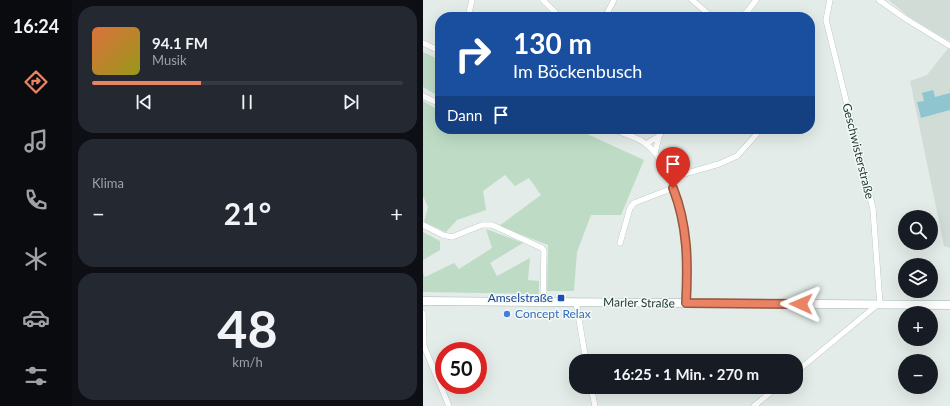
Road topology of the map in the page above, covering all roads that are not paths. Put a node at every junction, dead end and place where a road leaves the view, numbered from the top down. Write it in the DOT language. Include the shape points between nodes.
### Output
graph roads {
  1 [pos="472,0"];
  2 [pos="614,0"];
  3 [pos="692,0"];
  4 [pos="756,0"];
  5 [pos="830,0"];
  6 [pos="547,1"];
  7 [pos="883,1"];
  8 [pos="469,12"];
  9 [pos="556,12"];
  10 [pos="608,12"];
  11 [pos="707,12"];
  12 [pos="747,12"];
  13 [pos="423,43"];
  14 [pos="950,46"];
  15 [pos="435,49"];
  16 [pos="423,96"];
  17 [pos="435,102"];
  18 [pos="624,134"];
  19 [pos="756,135"];
  20 [pos="659,136"];
  21 [pos="646,144"];
  22 [pos="655,153"];
  23 [pos="670,178"];
  24 [pos="673,188"];
  25 [pos="423,225"];
  26 [pos="620,243"];
  27 [pos="423,301"];
  28 [pos="543,301"];
  29 [pos="576,302"];
  30 [pos="686,303"];
  31 [pos="878,305"];
  32 [pos="950,305"];
  33 [pos="423,313"];
  34 [pos="424,346"];
  35 [pos="585,354"];
  36 [pos="803,366"];
  37 [pos="592,394"];
  38 [pos="769,394"];
  39 [pos="449,406"];
  40 [pos="595,406"];
  41 [pos="755,406"];
  1 -- 8 [label="street"];
  2 -- 10 [label="street"];
  3 -- 11 [label="street"];
  4 -- 12 [label="street"];
  5 -- 31 [label="street, Geschwisterstraße" via="826,20 873,209"];
  6 -- 9 [label="street"];
  7 -- 14 [label="street"];
  13 -- 15 [label="street"];
  16 -- 17 [label="street"];
  18 -- 21 [label="street"];
  19 -- 23 [label="street" via="737,156"];
  20 -- 21 [label="street"];
  20 -- 22 [label="street"];
  21 -- 22 [label="street"];
  22 -- 23 [label="street"];
  23 -- 24 [label="street"];
  24 -- 26 [label="street" via="634,203 630,208"];
  24 -- 30 [label="street" via="687,239"];
  25 -- 28 [label="street" via="443,236 452,237 482,226 492,226 542,248"];
  27 -- 28 [label="main road, Marler Straße"];
  28 -- 29 [label="main road, Marler Straße"];
  29 -- 30 [label="main road, Marler Straße"];
  29 -- 35 [label="street"];
  30 -- 31 [label="main road, Marler Straße"];
  31 -- 32 [label="main road, Marler Straße"];
  31 -- 36 [label="street"];
  33 -- 34 [label="street"];
  34 -- 39 [label="street"];
  37 -- 40 [label="street"];
  38 -- 41 [label="street"];
}
